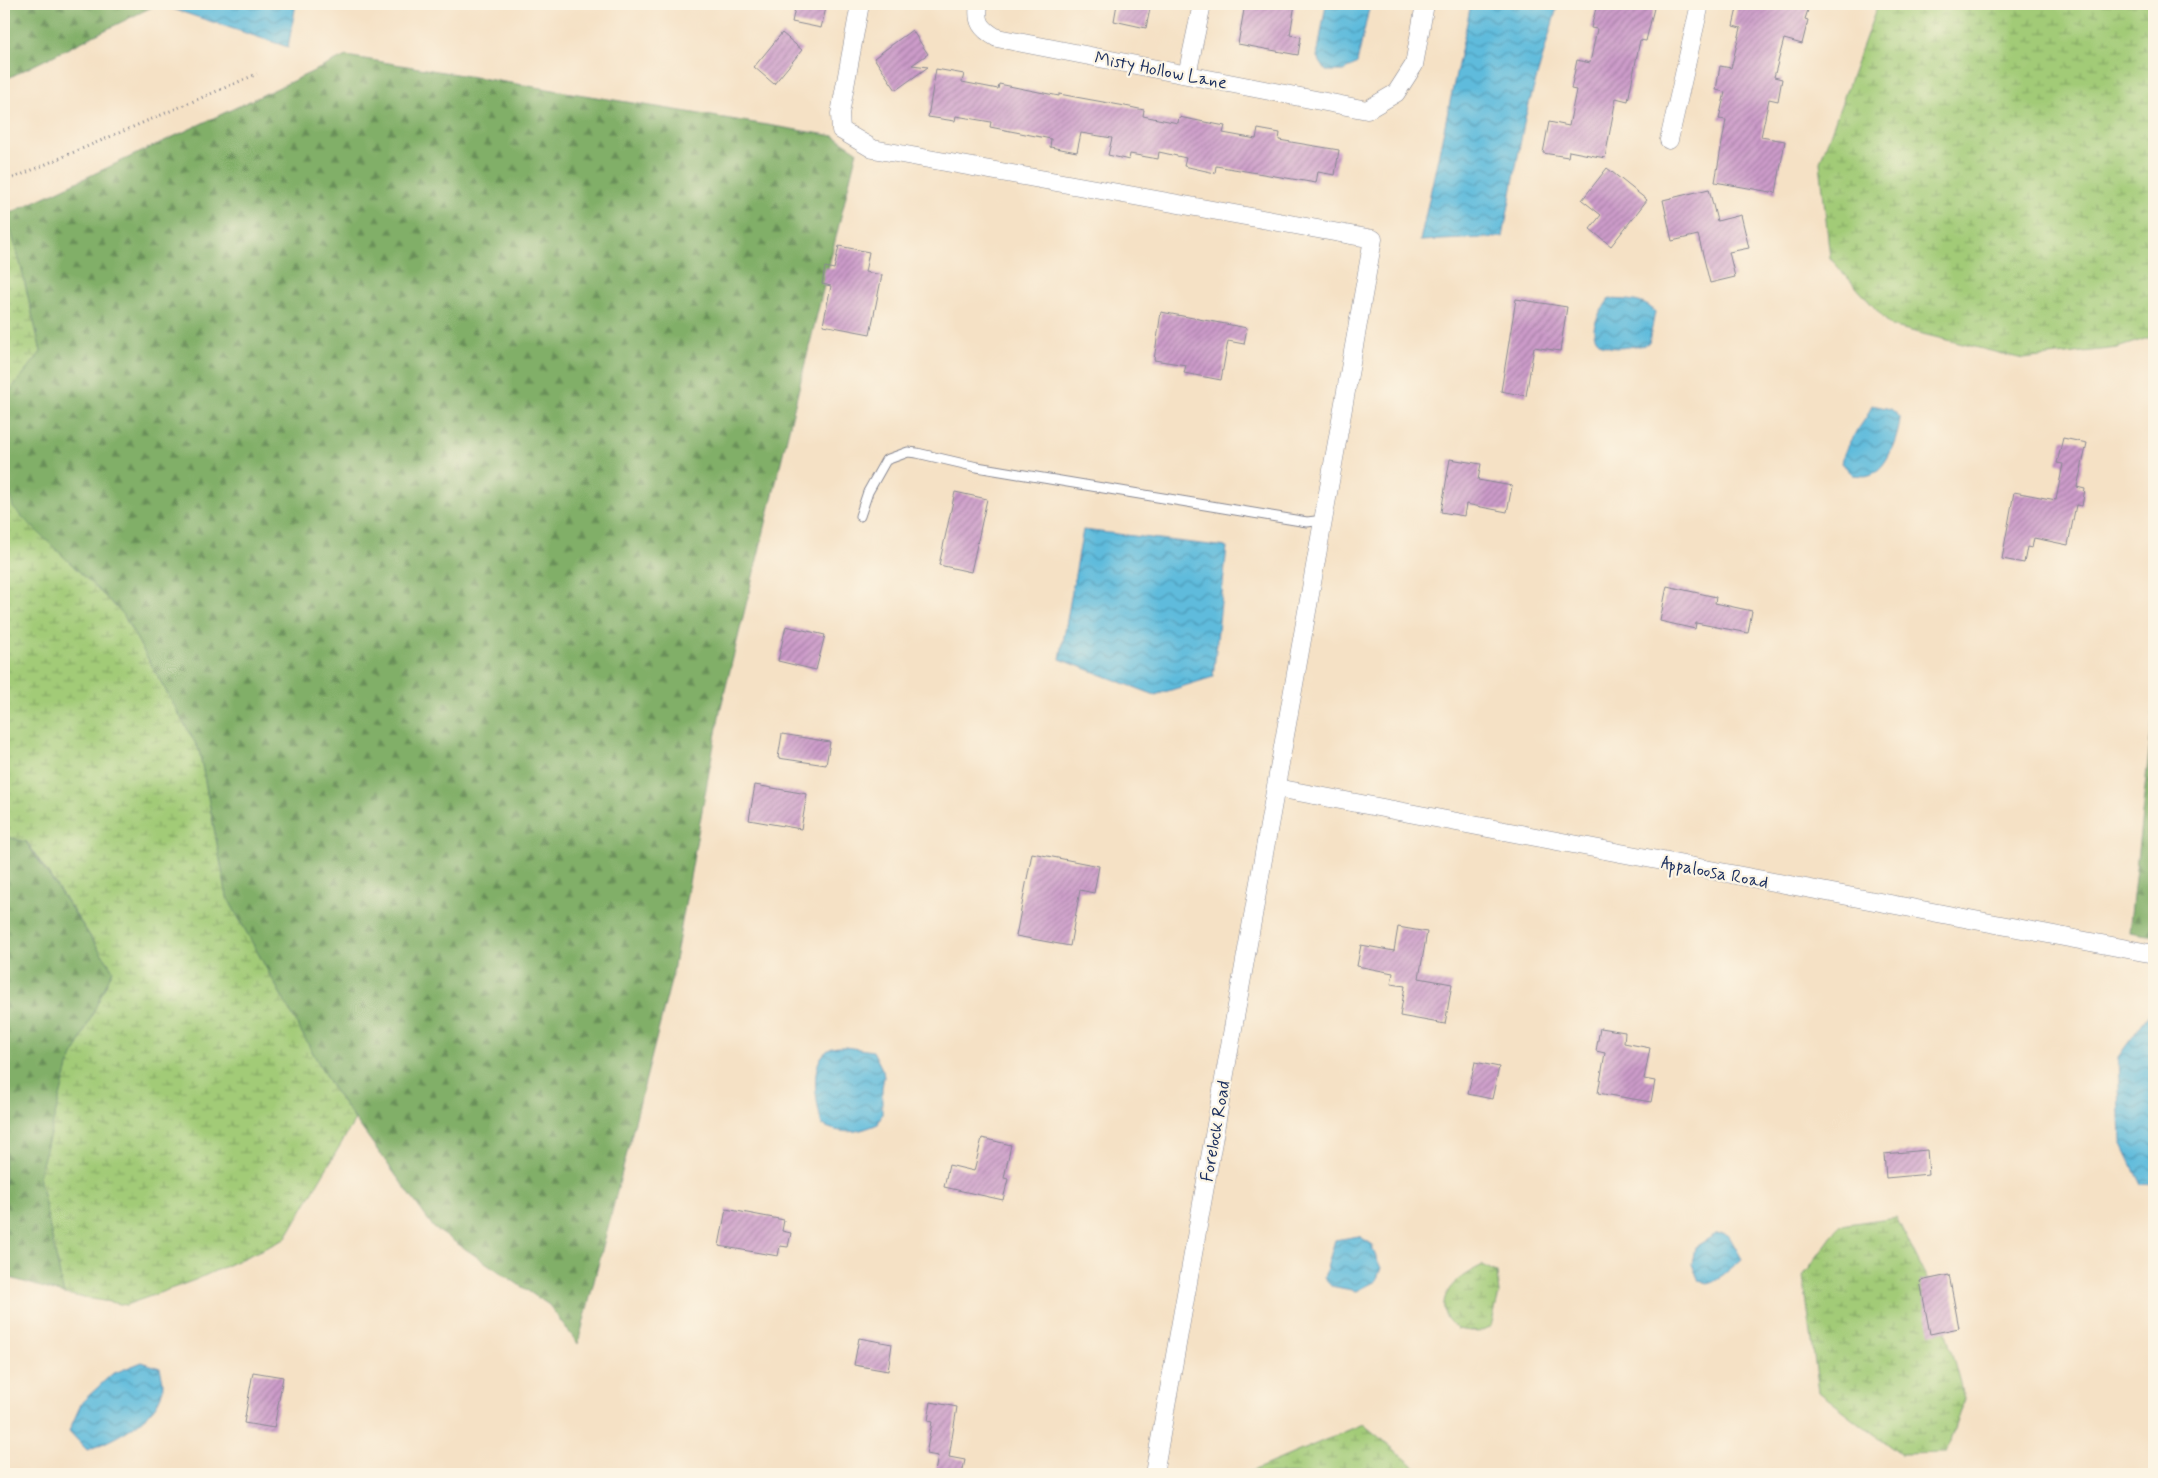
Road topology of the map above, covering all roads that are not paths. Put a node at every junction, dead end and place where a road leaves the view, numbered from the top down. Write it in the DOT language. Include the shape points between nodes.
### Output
graph roads {
  1 [pos="860,4"];
  2 [pos="979,4"];
  3 [pos="1202,4"];
  4 [pos="1425,4"];
  5 [pos="1700,4"];
  6 [pos="1187,75"];
  7 [pos="1669,140"];
  8 [pos="860,516"];
  9 [pos="1324,520"];
  10 [pos="1277,788"];
  11 [pos="2154,954"];
  12 [pos="1154,1474"];
  1 -- 9 [label="street, Forelock Road" via="840,114 841,130 873,149 1373,239"];
  2 -- 6 [label="street, Misty Hollow Lane" via="977,15 984,31 997,38"];
  3 -- 6 [label="street"];
  4 -- 6 [label="street, Misty Hollow Lane" via="1414,65 1396,93 1367,110"];
  5 -- 7 [label="street"];
  8 -- 9 [label="lane" via="868,492 886,460 908,452 978,467 1307,522"];
  9 -- 10 [label="street, Forelock Road"];
  10 -- 11 [label="street, Appaloosa Road"];
  10 -- 12 [label="street, Forelock Road"];
}
